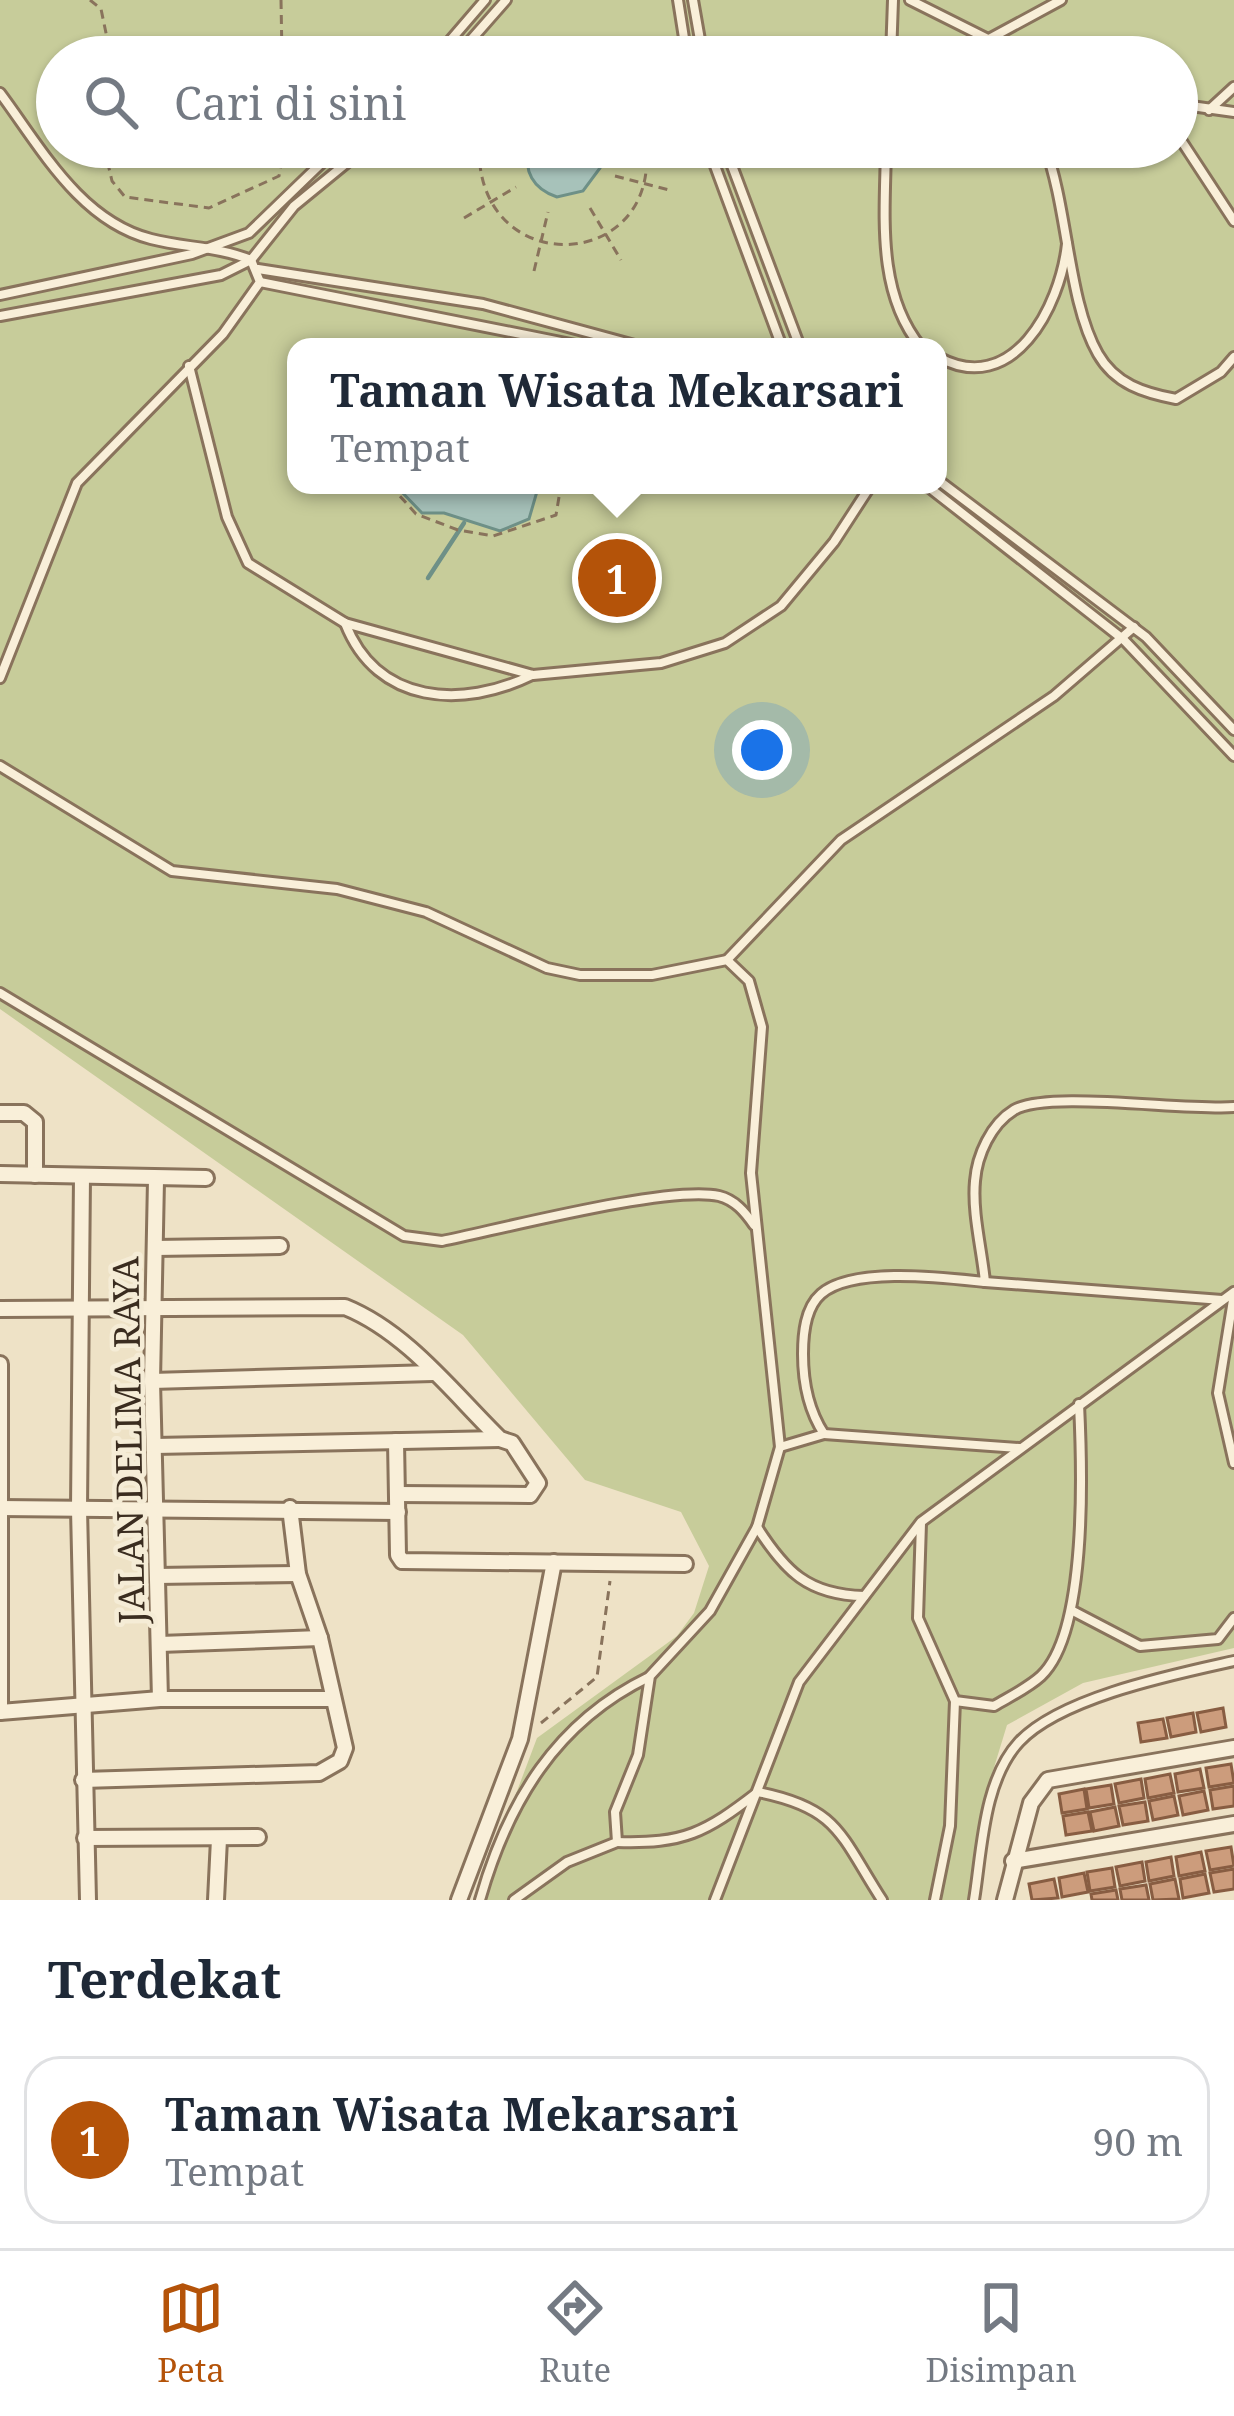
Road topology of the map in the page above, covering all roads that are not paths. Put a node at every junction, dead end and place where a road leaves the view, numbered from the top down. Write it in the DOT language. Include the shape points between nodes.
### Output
graph roads {
  1 [pos="485,0"];
  2 [pos="506,0"];
  3 [pos="678,0"];
  4 [pos="693,0"];
  5 [pos="893,0"];
  6 [pos="910,0"];
  7 [pos="1061,0"];
  8 [pos="454,36"];
  9 [pos="474,36"];
  10 [pos="684,36"];
  11 [pos="699,36"];
  12 [pos="892,36"];
  13 [pos="982,36"];
  14 [pos="994,36"];
  15 [pos="1234,87"];
  16 [pos="0,93"];
  17 [pos="1198,109"];
  18 [pos="1208,111"];
  19 [pos="1234,112"];
  20 [pos="36,142"];
  21 [pos="1198,166"];
  22 [pos="55,168"];
  23 [pos="317,168"];
  24 [pos="340,168"];
  25 [pos="716,168"];
  26 [pos="733,168"];
  27 [pos="887,168"];
  28 [pos="1053,168"];
  29 [pos="1234,221"];
  30 [pos="1068,231"];
  31 [pos="217,246"];
  32 [pos="250,260"];
  33 [pos="258,269"];
  34 [pos="260,282"];
  35 [pos="0,295"];
  36 [pos="0,316"];
  37 [pos="541,338"];
  38 [pos="609,338"];
  39 [pos="779,338"];
  40 [pos="794,338"];
  41 [pos="914,338"];
  42 [pos="1234,357"];
  43 [pos="947,361"];
  44 [pos="189,366"];
  45 [pos="947,486"];
  46 [pos="866,494"];
  47 [pos="937,494"];
  48 [pos="344,623"];
  49 [pos="1134,627"];
  50 [pos="1124,640"];
  51 [pos="533,675"];
  52 [pos="0,678"];
  53 [pos="1234,730"];
  54 [pos="1234,756"];
  55 [pos="0,766"];
  56 [pos="727,960"];
  57 [pos="0,992"];
  58 [pos="1234,1106"];
  59 [pos="0,1113"];
  60 [pos="0,1174"];
  61 [pos="35,1175"];
  62 [pos="82,1176"];
  63 [pos="206,1178"];
  64 [pos="156,1180"];
  65 [pos="755,1227"];
  66 [pos="280,1246"];
  67 [pos="155,1247"];
  68 [pos="985,1282"];
  69 [pos="1234,1292"];
  70 [pos="1222,1300"];
  71 [pos="82,1306"];
  72 [pos="0,1309"];
  73 [pos="153,1309"];
  74 [pos="0,1364"];
  75 [pos="433,1373"];
  76 [pos="0,1374"];
  77 [pos="152,1381"];
  78 [pos="1079,1402"];
  79 [pos="824,1434"];
  80 [pos="500,1439"];
  81 [pos="396,1442"];
  82 [pos="155,1446"];
  83 [pos="780,1447"];
  84 [pos="1019,1448"];
  85 [pos="0,1449"];
  86 [pos="1234,1463"];
  87 [pos="397,1494"];
  88 [pos="1,1508"];
  89 [pos="156,1508"];
  90 [pos="290,1508"];
  91 [pos="79,1510"];
  92 [pos="398,1512"];
  93 [pos="922,1522"];
  94 [pos="757,1527"];
  95 [pos="554,1562"];
  96 [pos="685,1564"];
  97 [pos="298,1574"];
  98 [pos="157,1576"];
  99 [pos="0,1577"];
  100 [pos="864,1596"];
  101 [pos="1071,1610"];
  102 [pos="1234,1618"];
  103 [pos="320,1638"];
  104 [pos="160,1644"];
  105 [pos="1,1645"];
  106 [pos="1234,1661"];
  107 [pos="650,1676"];
  108 [pos="160,1700"];
  109 [pos="331,1700"];
  110 [pos="955,1701"];
  111 [pos="84,1709"];
  112 [pos="0,1712"];
  113 [pos="1234,1748"];
  114 [pos="83,1780"];
  115 [pos="758,1792"];
  116 [pos="1234,1825"];
  117 [pos="258,1837"];
  118 [pos="85,1838"];
  119 [pos="219,1839"];
  120 [pos="616,1842"];
  121 [pos="1013,1862"];
  122 [pos="88,1900"];
  123 [pos="216,1900"];
  124 [pos="459,1900"];
  125 [pos="480,1900"];
  126 [pos="514,1900"];
  127 [pos="715,1900"];
  128 [pos="881,1900"];
  129 [pos="935,1900"];
  130 [pos="974,1900"];
  131 [pos="1005,1900"];
  1 -- 8 [label="lane"];
  2 -- 9 [label="lane"];
  3 -- 10 [label="lane"];
  4 -- 11 [label="lane"];
  5 -- 12 [label="lane"];
  6 -- 13 [label="lane"];
  7 -- 14 [label="lane"];
  15 -- 18 [label="lane"];
  16 -- 20 [label="lane"];
  17 -- 18 [label="lane"];
  18 -- 19 [label="lane"];
  21 -- 29 [label="lane"];
  22 -- 31 [label="lane" via="99,215 154,240"];
  23 -- 31 [label="lane" via="269,217"];
  24 -- 32 [label="lane" via="294,206"];
  25 -- 39 [label="lane"];
  26 -- 40 [label="lane"];
  27 -- 41 [label="lane" via="890,278"];
  28 -- 30 [label="lane"];
  30 -- 42 [label="lane" via="1098,354 1120,379 1175,399"];
  30 -- 43 [label="lane" via="1063,282 1034,334 984,369"];
  31 -- 32 [label="lane"];
  31 -- 35 [label="lane"];
  32 -- 33 [label="lane"];
  32 -- 36 [label="lane" via="221,274"];
  33 -- 34 [label="lane"];
  33 -- 38 [label="lane" via="483,304"];
  34 -- 37 [label="lane"];
  34 -- 44 [label="lane"];
  44 -- 48 [label="lane" via="227,517 248,563"];
  44 -- 52 [label="lane" via="77,483"];
  45 -- 49 [label="lane"];
  46 -- 51 [label="lane" via="781,606 725,644 661,663"];
  47 -- 50 [label="lane"];
  48 -- 51 [label="lane"];
  48 -- 51 [label="lane" via="374,666 421,695 495,694"];
  49 -- 50 [label="lane"];
  49 -- 53 [label="lane"];
  50 -- 54 [label="lane"];
  50 -- 56 [label="lane" via="841,840"];
  55 -- 56 [label="lane" via="172,871 337,889 426,912 547,968 580,975 652,975"];
  56 -- 65 [label="lane" via="749,981 762,1028"];
  57 -- 65 [label="lane" via="404,1236 442,1241 679,1195 721,1196"];
  58 -- 68 [label="lane" via="1043,1101 1014,1110 987,1137 975,1181"];
  59 -- 61 [label="street" via="35,1122"];
  60 -- 61 [label="street"];
  61 -- 62 [label="street"];
  62 -- 64 [label="street"];
  62 -- 71 [label="street"];
  63 -- 64 [label="street"];
  64 -- 67 [label="street, JALAN DELIMA RAYA"];
  65 -- 83 [label="lane"];
  66 -- 67 [label="street"];
  67 -- 73 [label="street, JALAN DELIMA RAYA"];
  68 -- 70 [label="lane"];
  68 -- 79 [label="lane" via="854,1280 823,1292 808,1311 803,1371"];
  69 -- 70 [label="lane"];
  69 -- 86 [label="lane" via="1218,1393"];
  70 -- 78 [label="lane"];
  71 -- 72 [label="street"];
  71 -- 73 [label="street"];
  71 -- 91 [label="street"];
  73 -- 75 [label="street" via="345,1307 390,1330"];
  73 -- 77 [label="street, JALAN DELIMA RAYA"];
  74 -- 76 [label="street"];
  75 -- 77 [label="street"];
  75 -- 80 [label="street"];
  76 -- 85 [label="street"];
  77 -- 82 [label="street, JALAN DELIMA RAYA"];
  78 -- 84 [label="lane"];
  78 -- 101 [label="lane" via="1083,1490"];
  79 -- 83 [label="lane"];
  79 -- 84 [label="lane"];
  80 -- 81 [label="street"];
  80 -- 87 [label="street" via="532,1466 538,1483 530,1495"];
  81 -- 82 [label="street"];
  81 -- 87 [label="street"];
  82 -- 89 [label="street, JALAN DELIMA RAYA"];
  83 -- 94 [label="lane"];
  84 -- 93 [label="lane"];
  85 -- 88 [label="street"];
  87 -- 92 [label="street"];
  88 -- 91 [label="street"];
  88 -- 99 [label="street"];
  89 -- 90 [label="street"];
  89 -- 91 [label="street"];
  89 -- 98 [label="street, JALAN DELIMA RAYA"];
  90 -- 92 [label="street"];
  90 -- 97 [label="street"];
  91 -- 111 [label="street"];
  92 -- 95 [label="street" via="402,1561"];
  93 -- 100 [label="lane"];
  93 -- 110 [label="lane" via="918,1618"];
  94 -- 100 [label="lane" via="784,1568 808,1586"];
  94 -- 107 [label="lane" via="710,1611"];
  95 -- 96 [label="street"];
  95 -- 124 [label="street" via="520,1739"];
  97 -- 98 [label="street"];
  97 -- 103 [label="street"];
  98 -- 104 [label="street, JALAN DELIMA RAYA"];
  99 -- 105 [label="street"];
  100 -- 115 [label="lane" via="799,1682"];
  101 -- 102 [label="lane" via="1140,1646 1218,1640"];
  101 -- 110 [label="lane" via="1044,1674 994,1706"];
  103 -- 104 [label="street"];
  103 -- 109 [label="street"];
  104 -- 108 [label="street, JALAN DELIMA RAYA"];
  105 -- 112 [label="street"];
  106 -- 130 [label="lane" via="1136,1682 1020,1740 990,1804"];
  107 -- 120 [label="lane" via="638,1755 615,1812"];
  107 -- 125 [label="lane" via="604,1699 536,1766"];
  108 -- 109 [label="street"];
  108 -- 111 [label="street"];
  109 -- 114 [label="street" via="345,1748 320,1773"];
  110 -- 129 [label="lane" via="950,1826"];
  111 -- 112 [label="street"];
  111 -- 114 [label="street"];
  113 -- 121 [label="street" via="1048,1780 1030,1802"];
  114 -- 118 [label="street"];
  115 -- 120 [label="lane" via="710,1829 670,1844"];
  115 -- 127 [label="lane"];
  115 -- 128 [label="lane" via="804,1801 832,1823"];
  116 -- 121 [label="street"];
  117 -- 119 [label="street"];
  118 -- 119 [label="street"];
  118 -- 122 [label="street"];
  119 -- 123 [label="street"];
  120 -- 126 [label="lane" via="567,1862"];
  121 -- 131 [label="street"];
}
